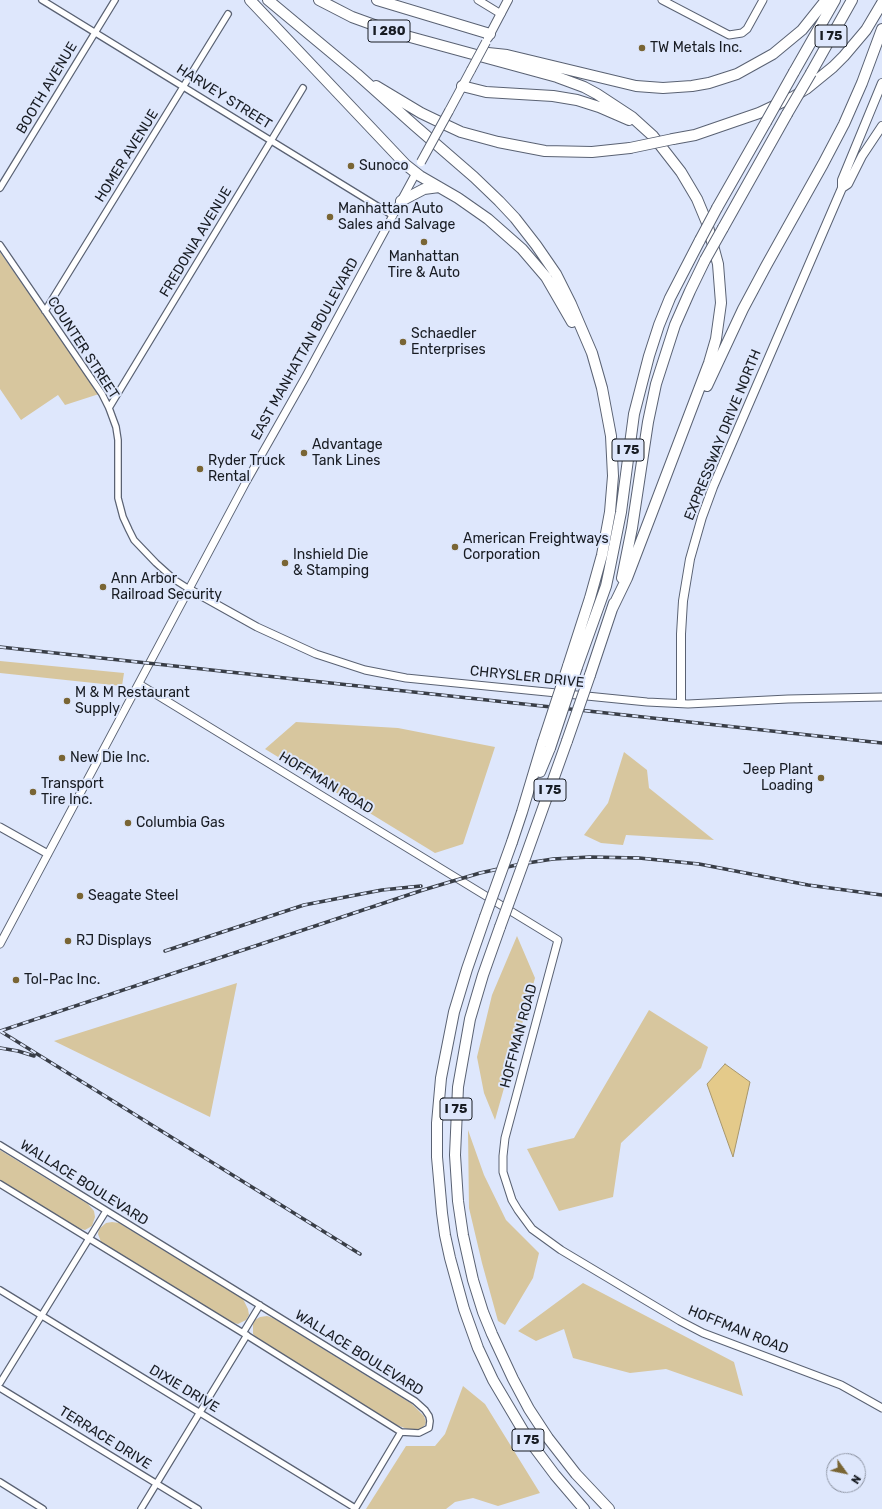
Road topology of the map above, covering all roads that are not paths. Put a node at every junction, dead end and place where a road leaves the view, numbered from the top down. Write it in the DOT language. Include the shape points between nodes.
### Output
graph roads {
  1 [pos="42,0"];
  2 [pos="115,0"];
  3 [pos="250,0"];
  4 [pos="268,0"];
  5 [pos="320,0"];
  6 [pos="377,0"];
  7 [pos="478,0"];
  8 [pos="508,0"];
  9 [pos="662,0"];
  10 [pos="763,0"];
  11 [pos="826,0"];
  12 [pos="835,0"];
  13 [pos="852,0"];
  14 [pos="882,3"];
  15 [pos="228,14"];
  16 [pos="501,14"];
  17 [pos="882,29"];
  18 [pos="95,32"];
  19 [pos="488,38"];
  20 [pos="462,50"];
  21 [pos="357,74"];
  22 [pos="882,83"];
  23 [pos="462,86"];
  24 [pos="184,87"];
  25 [pos="303,88"];
  26 [pos="642,126"];
  27 [pos="882,126"];
  28 [pos="272,141"];
  29 [pos="416,173"];
  30 [pos="0,188"];
  31 [pos="439,188"];
  32 [pos="842,188"];
  33 [pos="401,200"];
  34 [pos="392,215"];
  35 [pos="0,245"];
  36 [pos="45,311"];
  37 [pos="109,408"];
  38 [pos="689,415"];
  39 [pos="613,476"];
  40 [pos="189,589"];
  41 [pos="612,609"];
  42 [pos="573,666"];
  43 [pos="139,684"];
  44 [pos="882,698"];
  45 [pos="681,703"];
  46 [pos="0,827"];
  47 [pos="48,854"];
  48 [pos="0,944"];
  49 [pos="0,1145"];
  50 [pos="0,1184"];
  51 [pos="106,1211"];
  52 [pos="89,1238"];
  53 [pos="0,1290"];
  54 [pos="260,1305"];
  55 [pos="42,1316"];
  56 [pos="245,1334"];
  57 [pos="0,1383"];
  58 [pos="0,1388"];
  59 [pos="882,1408"];
  60 [pos="200,1413"];
  61 [pos="401,1432"];
  62 [pos="0,1482"];
  63 [pos="156,1484"];
  64 [pos="43,1509"];
  65 [pos="141,1509"];
  66 [pos="198,1509"];
  67 [pos="355,1509"];
  68 [pos="584,1509"];
  69 [pos="609,1509"];
  1 -- 18 [label="street, HARVEY STREET"];
  2 -- 18 [label="street, BOOTH AVENUE"];
  3 -- 29 [label="highway" via="388,147"];
  4 -- 21 [label="highway"];
  5 -- 20 [label="highway, I 280" via="352,17 399,34"];
  6 -- 19 [label="highway"];
  7 -- 16 [label="street"];
  8 -- 16 [label="main road, EAST MANHATTAN BOULEVARD"];
  9 -- 10 [label="street" via="722,32 735,35 747,29"];
  11 -- 20 [label="highway" via="802,30 773,54 737,74 692,86 636,86 507,55"];
  12 -- 42 [label="highway, I 75, bridge" via="717,208 670,298 659,325 633,421 619,526 604,592"];
  13 -- 41 [label="highway, I 75, bridge" via="705,260 675,325 656,384 629,544"];
  14 -- 21 [label="highway, bridge" via="866,30 844,56 793,97 758,113 695,134 630,148 592,152 545,151 478,137 456,130 421,113"];
  15 -- 24 [label="street, HOMER AVENUE"];
  16 -- 19 [label="main road, EAST MANHATTAN BOULEVARD"];
  17 -- 38 [label="highway" via="862,83 824,164 746,303 700,402"];
  18 -- 24 [label="street, HARVEY STREET"];
  18 -- 30 [label="street, BOOTH AVENUE"];
  19 -- 23 [label="main road, EAST MANHATTAN BOULEVARD, bridge"];
  20 -- 26 [label="highway" via="584,87 611,102"];
  21 -- 39 [label="highway" via="491,193 522,226 550,264 567,294 599,376 610,423"];
  22 -- 32 [label="main road, EXPRESSWAY DRIVE NORTH" via="842,180"];
  23 -- 26 [label="highway" via="486,92 577,100 605,109"];
  23 -- 29 [label="main road, EAST MANHATTAN BOULEVARD, bridge"];
  24 -- 28 [label="street, HARVEY STREET"];
  24 -- 36 [label="street, HOMER AVENUE"];
  25 -- 28 [label="street, FREDONIA AVENUE"];
  26 -- 38 [label="highway" via="663,147 691,187 707,222 718,264 721,303 718,328 711,357"];
  27 -- 32 [label="main road, EXPRESSWAY DRIVE NORTH" via="862,156 848,184"];
  28 -- 34 [label="street, HARVEY STREET"];
  28 -- 37 [label="street, FREDONIA AVENUE"];
  29 -- 31 [label="highway"];
  29 -- 33 [label="street, EAST MANHATTAN BOULEVARD"];
  31 -- 33 [label="highway" via="424,189"];
  31 -- 39 [label="highway" via="473,208 505,233 530,258 555,290 579,336 594,378 604,419"];
  32 -- 45 [label="main road, EXPRESSWAY DRIVE NORTH" via="702,518 690,559 683,601"];
  33 -- 34 [label="street, EAST MANHATTAN BOULEVARD"];
  34 -- 40 [label="street, EAST MANHATTAN BOULEVARD"];
  35 -- 36 [label="street, COUNTER STREET"];
  36 -- 37 [label="street, COUNTER STREET"];
  37 -- 40 [label="street, COUNTER STREET" via="118,440 118,498 122,517 134,540 175,580"];
  38 -- 41 [label="highway" via="627,578"];
  39 -- 42 [label="highway" via="609,517 600,561"];
  40 -- 43 [label="street, EAST MANHATTAN BOULEVARD"];
  40 -- 45 [label="street, CHRYSLER DRIVE" via="282,639 316,654 365,670 406,678 641,702"];
  41 -- 69 [label="highway, I 75, bridge" via="483,975 470,1019 459,1076 455,1155 458,1201 465,1246 492,1334 513,1380 548,1438 576,1474"];
  42 -- 68 [label="highway, I 75, bridge" via="468,964 454,1012 443,1068 438,1112 438,1168 447,1246 455,1280 484,1362 503,1400 528,1439 555,1476"];
  43 -- 47 [label="street, EAST MANHATTAN BOULEVARD"];
  43 -- 59 [label="street, HOFFMAN ROAD" via="558,940 505,1138 503,1156 503,1172 512,1200 532,1229 562,1250 697,1330 841,1385"];
  44 -- 45 [label="street, CHRYSLER DRIVE"];
  46 -- 47 [label="street"];
  47 -- 48 [label="street, EAST MANHATTAN BOULEVARD"];
  49 -- 51 [label="street, WALLACE BOULEVARD"];
  50 -- 52 [label="street"];
  51 -- 52 [label="street"];
  51 -- 54 [label="street, WALLACE BOULEVARD"];
  52 -- 55 [label="street"];
  52 -- 56 [label="street"];
  53 -- 55 [label="street, DIXIE DRIVE"];
  54 -- 56 [label="street"];
  54 -- 61 [label="street, WALLACE BOULEVARD" via="421,1406 429,1416 429,1428 419,1433"];
  55 -- 57 [label="street"];
  55 -- 60 [label="street, DIXIE DRIVE"];
  56 -- 60 [label="street"];
  56 -- 61 [label="street"];
  58 -- 63 [label="street, TERRACE DRIVE"];
  60 -- 63 [label="street"];
  60 -- 67 [label="street, DIXIE DRIVE"];
  61 -- 67 [label="street"];
  62 -- 64 [label="street"];
  63 -- 65 [label="street"];
  63 -- 66 [label="street, TERRACE DRIVE"];
}
